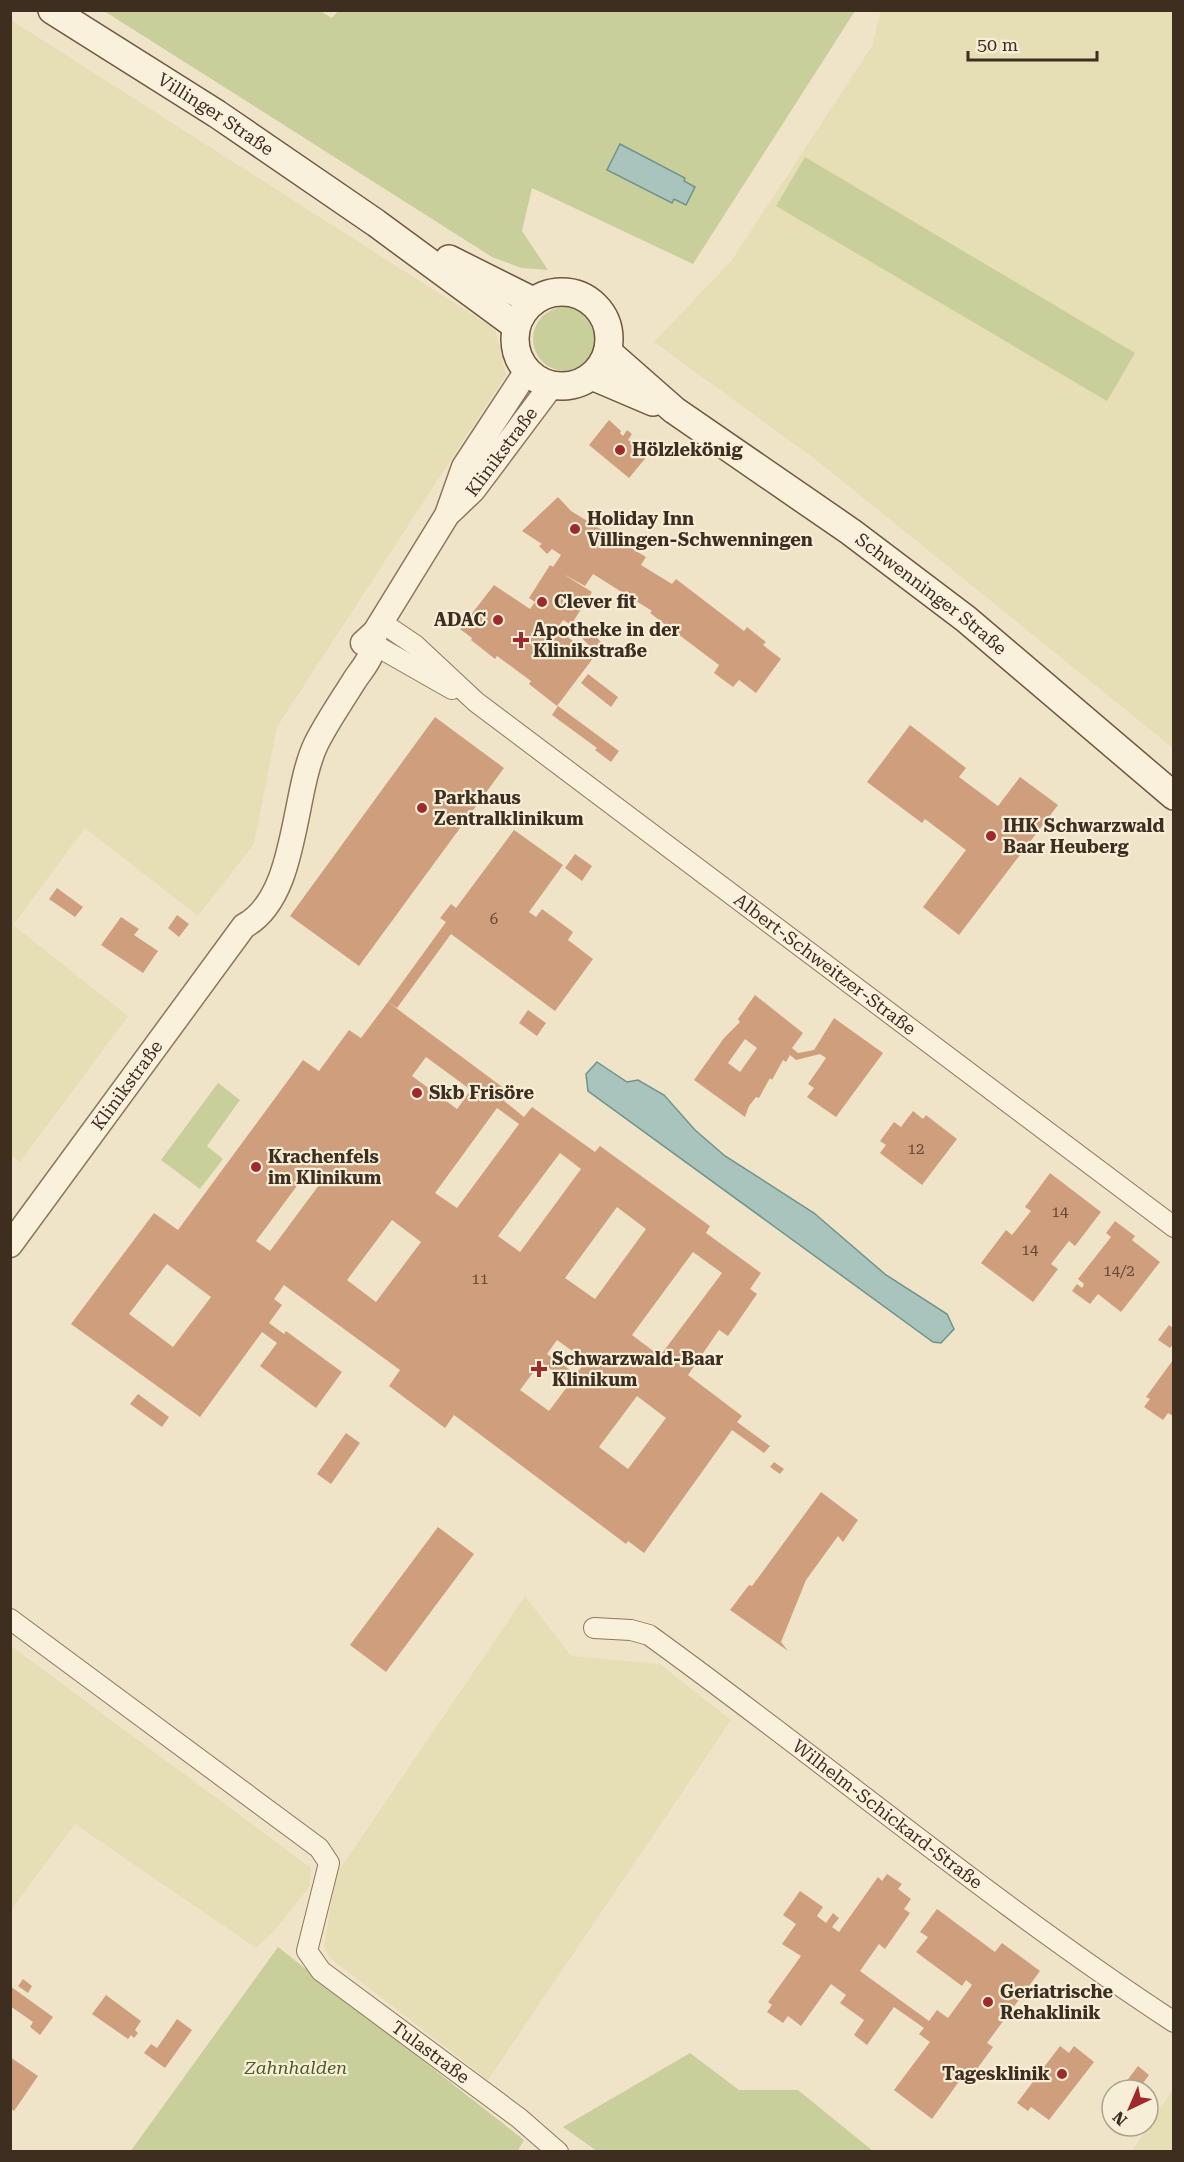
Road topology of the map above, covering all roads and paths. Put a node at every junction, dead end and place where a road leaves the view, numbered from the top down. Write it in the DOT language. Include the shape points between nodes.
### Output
graph roads {
  1 [pos="52,10"];
  2 [pos="376,223"];
  3 [pos="533,301"];
  4 [pos="516,326"];
  5 [pos="608,352"];
  6 [pos="527,371"];
  7 [pos="592,376"];
  8 [pos="551,386"];
  9 [pos="674,410"];
  10 [pos="447,515"];
  11 [pos="376,632"];
  12 [pos="1173,796"];
  13 [pos="1173,1227"];
  14 [pos="10,1245"];
  15 [pos="10,1619"];
  16 [pos="594,1628"];
  17 [pos="1173,2022"];
  18 [pos="558,2151"];
  1 -- 2 [label="main road, Villinger Straße" via="217,114"];
  2 -- 3 [label="main road, Villinger Straße"];
  2 -- 4 [label="main road, Villinger Straße"];
  3 -- 4 [label="main road"];
  3 -- 5 [label="main road" via="561,292 589,300 607,323"];
  4 -- 6 [label="main road" via="518,358"];
  5 -- 7 [label="main road"];
  5 -- 9 [label="main road, Schwenninger Straße"];
  6 -- 8 [label="main road"];
  6 -- 10 [label="street, Klinikstraße" via="465,467"];
  7 -- 8 [label="main road" via="573,385"];
  7 -- 9 [label="main road, Schwenninger Straße"];
  8 -- 10 [label="street, Klinikstraße" via="473,490"];
  9 -- 12 [label="main road, Schwenninger Straße" via="851,532 966,619"];
  10 -- 11 [label="street, Klinikstraße"];
  11 -- 13 [label="street, Albert-Schweitzer-Straße" via="421,673 476,702"];
  11 -- 14 [label="street, Klinikstraße" via="358,647 306,727 293,758 278,834 265,871 241,915 244,926"];
  15 -- 18 [label="street, Tulastraße" via="319,1848 329,1863 307,1952 321,1971"];
  16 -- 17 [label="street, Wilhelm-Schickard-Straße" via="649,1635 761,1716 913,1837"];
}
